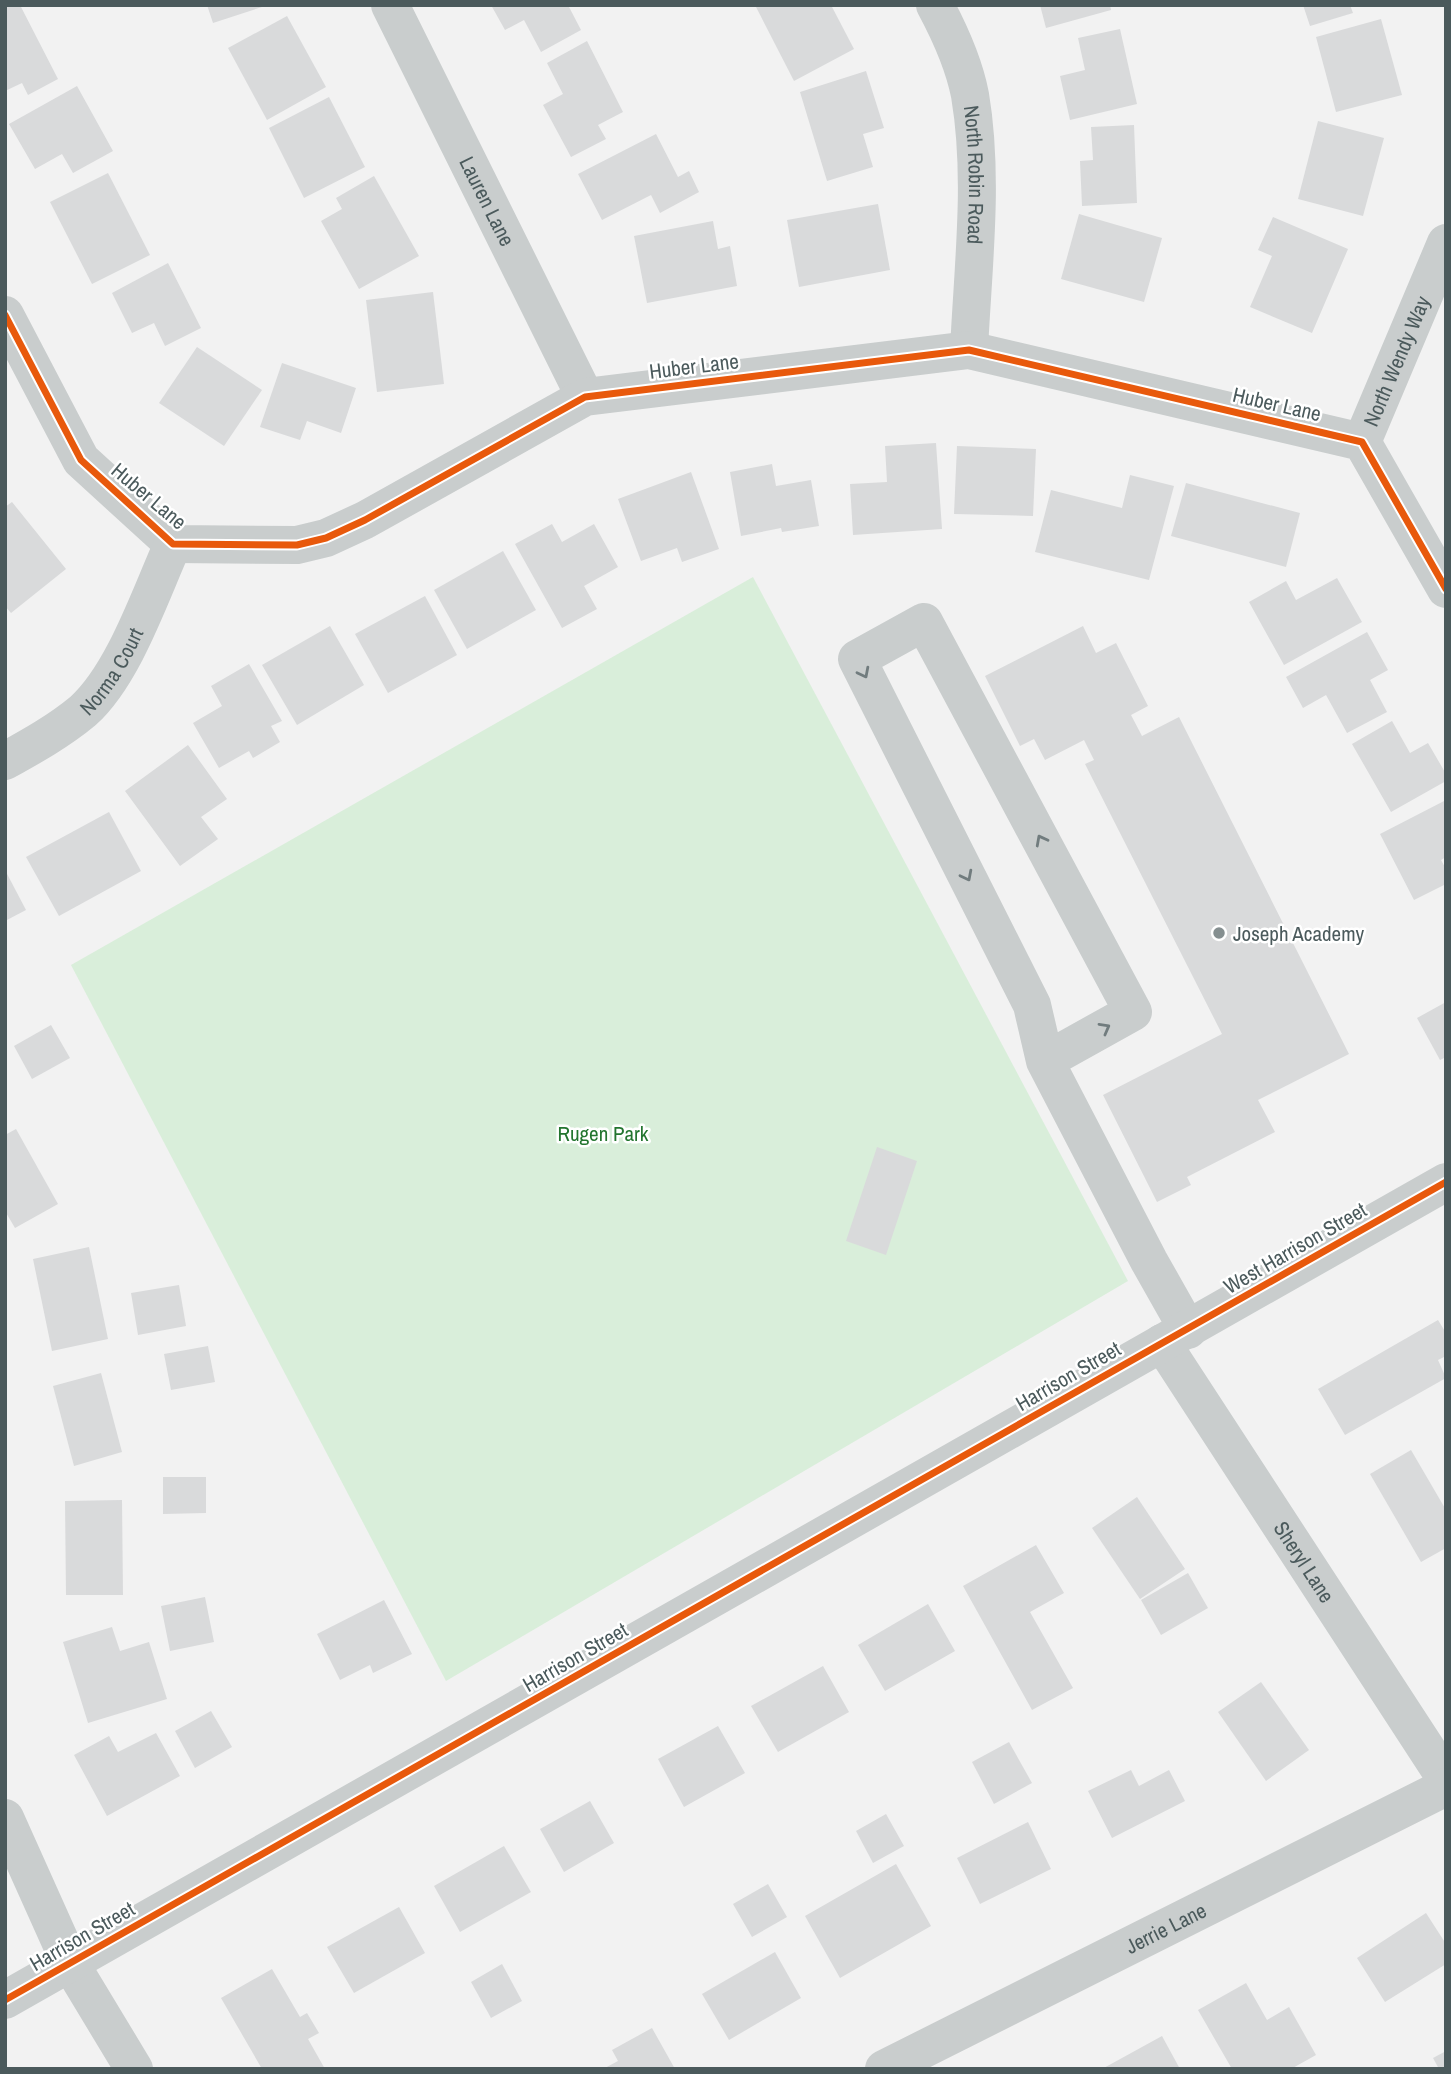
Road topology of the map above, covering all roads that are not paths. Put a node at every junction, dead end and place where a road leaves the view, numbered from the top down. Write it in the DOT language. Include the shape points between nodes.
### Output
graph roads {
  1 [pos="390,5"];
  2 [pos="935,5"];
  3 [pos="1446,243"];
  4 [pos="5,315"];
  5 [pos="969,350"];
  6 [pos="585,397"];
  7 [pos="1362,442"];
  8 [pos="173,544"];
  9 [pos="1446,589"];
  10 [pos="5,761"];
  11 [pos="1045,1061"];
  12 [pos="1446,1182"];
  13 [pos="1175,1336"];
  14 [pos="1446,1779"];
  15 [pos="1446,1787"];
  16 [pos="5,1818"];
  17 [pos="71,1963"];
  18 [pos="5,2000"];
  19 [pos="134,2069"];
  20 [pos="884,2069"];
  1 -- 6 [label="street, Lauren Lane"];
  2 -- 5 [label="street, North Robin Road" via="969,92 978,162"];
  3 -- 7 [label="street, North Wendy Way"];
  4 -- 8 [label="street, Huber Lane" via="81,460"];
  5 -- 6 [label="street, Huber Lane"];
  5 -- 7 [label="street, Huber Lane"];
  6 -- 8 [label="street, Huber Lane" via="326,538 297,545"];
  7 -- 9 [label="street"];
  8 -- 10 [label="street, Norma Court" via="117,667 85,709 50,736"];
  11 -- 11 [label="street, Sheryl Lane, one-way" via="1133,1012 924,622 857,659 1032,1004"];
  11 -- 13 [label="street, Sheryl Lane" via="1149,1261"];
  12 -- 13 [label="street, West Harrison Street"];
  13 -- 14 [label="street, Sheryl Lane"];
  13 -- 17 [label="street, Harrison Street"];
  15 -- 20 [label="street, Jerrie Lane"];
  16 -- 17 [label="street"];
  17 -- 18 [label="street, Harrison Street"];
  17 -- 19 [label="street"];
}
